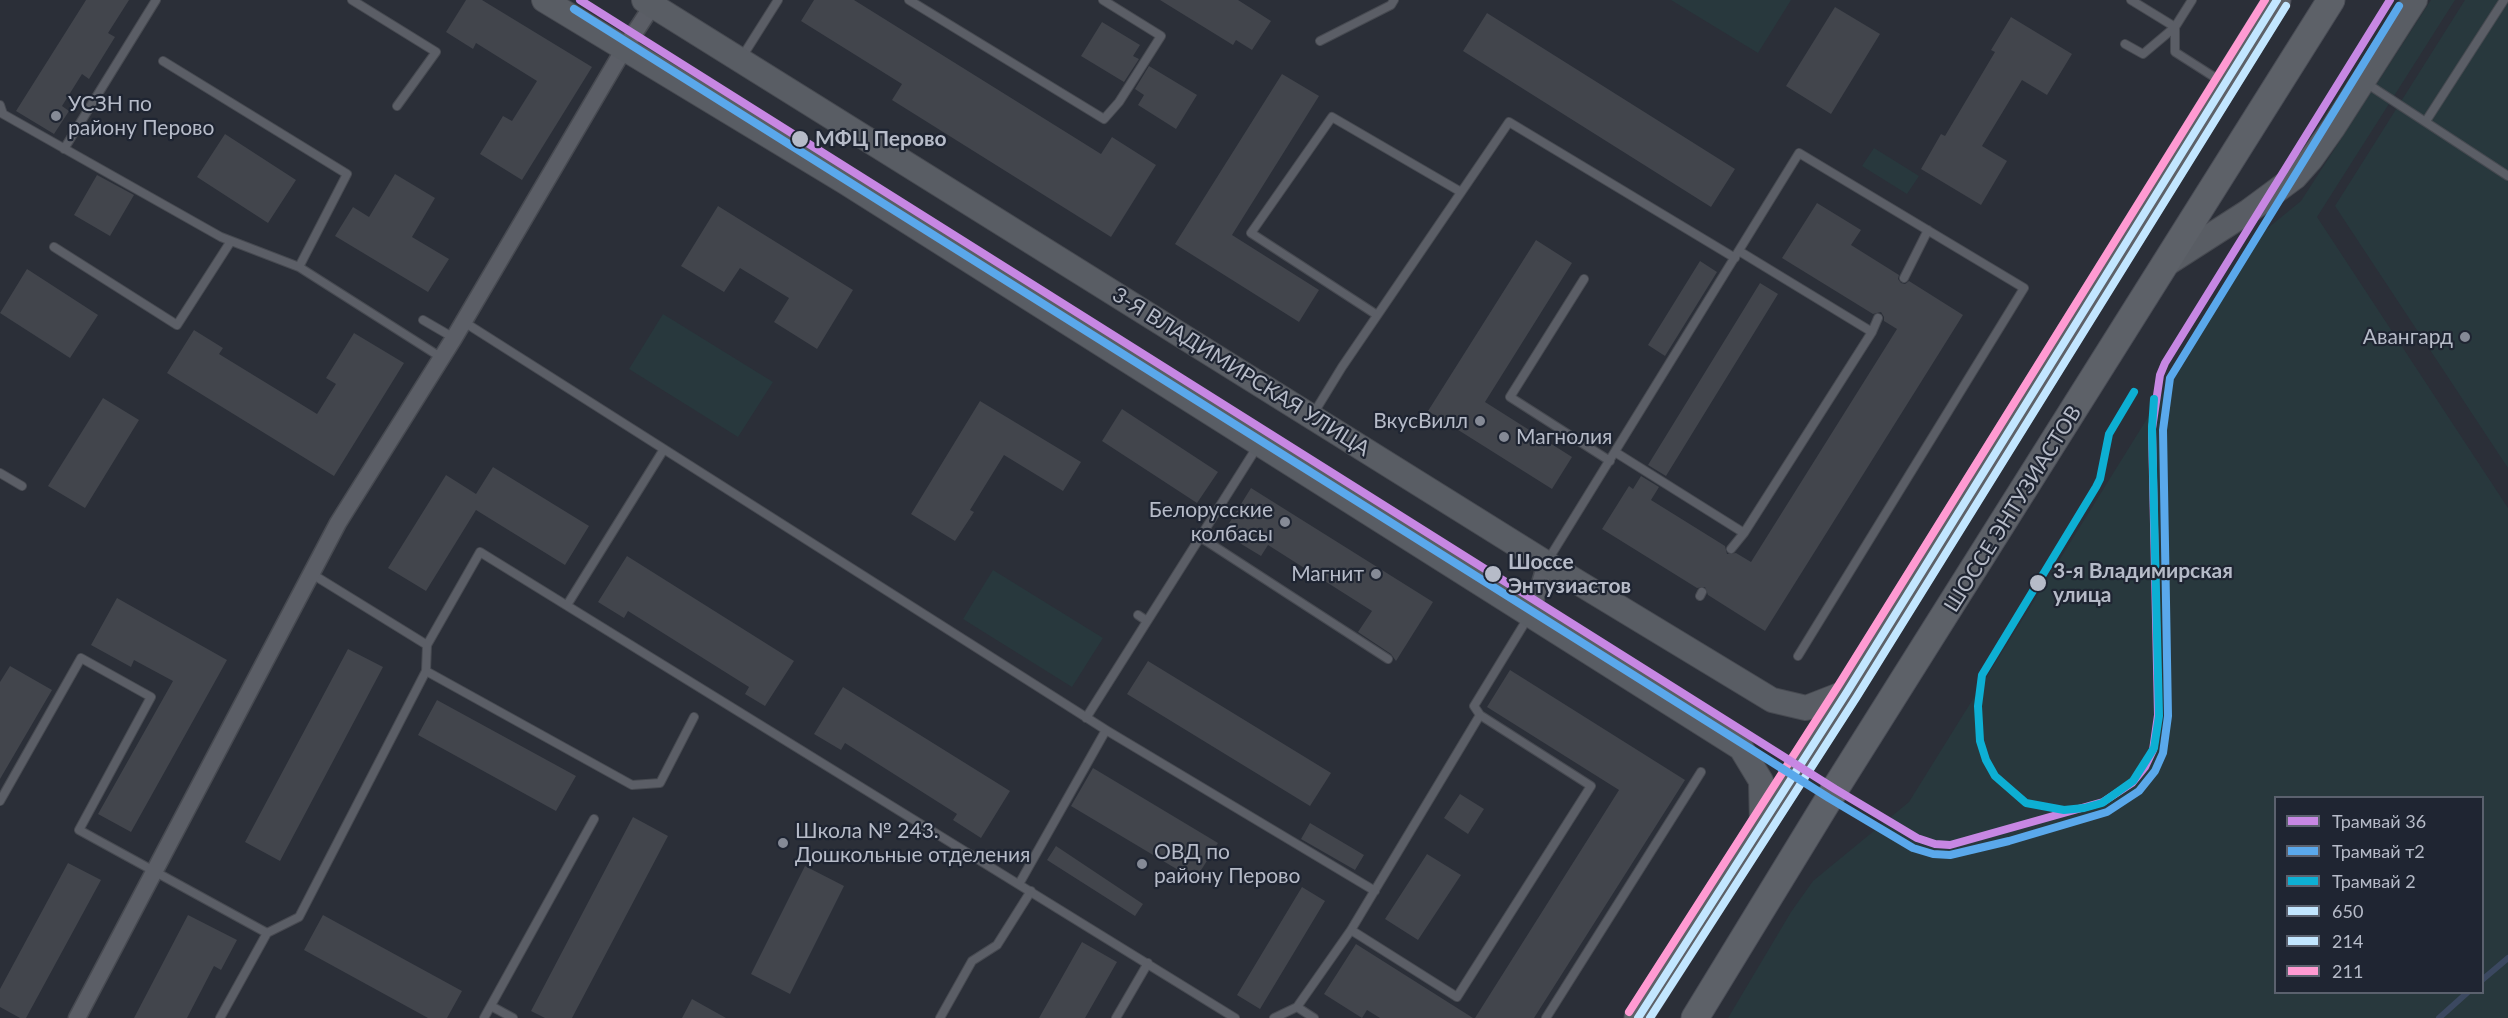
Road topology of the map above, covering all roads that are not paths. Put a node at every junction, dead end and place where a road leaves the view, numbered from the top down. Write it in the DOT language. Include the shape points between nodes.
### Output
graph roads {
  1 [pos="156,0"];
  2 [pos="352,0"];
  3 [pos="544,0"];
  4 [pos="778,0"];
  5 [pos="909,0"];
  6 [pos="1103,0"];
  7 [pos="1394,0"];
  8 [pos="2131,0"];
  9 [pos="2192,0"];
  10 [pos="2277,0"];
  11 [pos="2331,0"];
  12 [pos="2415,0"];
  13 [pos="2504,0"];
  14 [pos="651,2"];
  15 [pos="2175,27"];
  16 [pos="1320,41"];
  17 [pos="2125,44"];
  18 [pos="624,50"];
  19 [pos="741,60"];
  20 [pos="163,61"];
  21 [pos="2363,81"];
  22 [pos="2225,84"];
  23 [pos="0,105"];
  24 [pos="397,106"];
  25 [pos="2426,121"];
  26 [pos="64,148"];
  27 [pos="2508,176"];
  28 [pos="1461,192"];
  29 [pos="1928,230"];
  30 [pos="231,241"];
  31 [pos="54,247"];
  32 [pos="1737,254"];
  33 [pos="2168,263"];
  34 [pos="299,267"];
  35 [pos="1904,278"];
  36 [pos="1584,279"];
  37 [pos="1377,315"];
  38 [pos="1878,318"];
  39 [pos="423,320"];
  40 [pos="464,321"];
  41 [pos="1872,332"];
  42 [pos="454,338"];
  43 [pos="442,358"];
  44 [pos="1312,417"];
  45 [pos="1260,443"];
  46 [pos="664,449"];
  47 [pos="1616,452"];
  48 [pos="1610,461"];
  49 [pos="0,473"];
  50 [pos="22,486"];
  51 [pos="1744,533"];
  52 [pos="1200,537"];
  53 [pos="1731,549"];
  54 [pos="1546,563"];
  55 [pos="312,574"];
  56 [pos="567,605"];
  57 [pos="1530,614"];
  58 [pos="1138,615"];
  59 [pos="1148,621"];
  60 [pos="427,645"];
  61 [pos="1798,656"];
  62 [pos="1388,659"];
  63 [pos="426,671"];
  64 [pos="1847,692"];
  65 [pos="1480,715"];
  66 [pos="694,717"];
  67 [pos="1086,718"];
  68 [pos="1106,730"];
  69 [pos="1701,772"];
  70 [pos="0,801"];
  71 [pos="594,819"];
  72 [pos="1762,823"];
  73 [pos="154,873"];
  74 [pos="1019,884"];
  75 [pos="1031,891"];
  76 [pos="1375,891"];
  77 [pos="1351,930"];
  78 [pos="267,933"];
  79 [pos="1148,963"];
  80 [pos="491,1006"];
  81 [pos="1297,1007"];
  82 [pos="77,1018"];
  83 [pos="220,1018"];
  84 [pos="484,1018"];
  85 [pos="513,1018"];
  86 [pos="940,1018"];
  87 [pos="1116,1018"];
  88 [pos="1235,1018"];
  89 [pos="1274,1018"];
  90 [pos="1314,1018"];
  91 [pos="1546,1018"];
  92 [pos="1638,1018"];
  93 [pos="1695,1018"];
  1 -- 26 [label="lane"];
  2 -- 24 [label="lane" via="436,52"];
  3 -- 18 [label="street"];
  4 -- 19 [label="lane"];
  5 -- 6 [label="lane" via="1104,119 1161,36"];
  7 -- 16 [label="lane"];
  8 -- 15 [label="lane"];
  9 -- 15 [label="lane"];
  10 -- 22 [label="main road"];
  11 -- 33 [label="main road, ШОССЕ ЭНТУЗИАСТОВ"];
  12 -- 21 [label="street"];
  13 -- 25 [label="lane"];
  14 -- 18 [label="street"];
  14 -- 19 [label="street, 3-Я ВЛАДИМИРСКАЯ УЛИЦА"];
  15 -- 17 [label="lane" via="2143,54"];
  15 -- 22 [label="lane" via="2175,52"];
  18 -- 40 [label="street"];
  18 -- 45 [label="street" via="813,162"];
  19 -- 44 [label="street, 3-Я ВЛАДИМИРСКАЯ УЛИЦА"];
  20 -- 34 [label="lane" via="347,174"];
  21 -- 25 [label="lane"];
  21 -- 33 [label="street" via="2295,177"];
  22 -- 64 [label="main road"];
  23 -- 26 [label="lane" via="3,114"];
  25 -- 27 [label="lane"];
  26 -- 30 [label="lane"];
  28 -- 32 [label="lane" via="1509,122"];
  28 -- 37 [label="lane"];
  28 -- 37 [label="lane" via="1332,117 1251,233"];
  29 -- 32 [label="lane" via="1799,153"];
  29 -- 35 [label="lane"];
  29 -- 61 [label="lane" via="2024,288"];
  30 -- 31 [label="lane" via="177,325"];
  30 -- 34 [label="lane"];
  32 -- 41 [label="lane"];
  32 -- 47 [label="lane"];
  33 -- 93 [label="main road, ШОССЕ ЭНТУЗИАСТОВ"];
  34 -- 43 [label="lane"];
  36 -- 48 [label="lane" via="1510,396"];
  37 -- 44 [label="lane"];
  38 -- 41 [label="lane"];
  39 -- 42 [label="lane"];
  40 -- 42 [label="street"];
  40 -- 46 [label="lane"];
  41 -- 51 [label="lane"];
  42 -- 43 [label="street"];
  43 -- 55 [label="street" via="339,523"];
  44 -- 54 [label="street, 3-Я ВЛАДИМИРСКАЯ УЛИЦА"];
  45 -- 52 [label="lane"];
  45 -- 57 [label="street"];
  46 -- 56 [label="lane"];
  46 -- 67 [label="lane"];
  47 -- 48 [label="lane"];
  47 -- 51 [label="lane"];
  48 -- 54 [label="lane"];
  49 -- 50 [label="lane"];
  51 -- 53 [label="lane"];
  52 -- 59 [label="lane"];
  52 -- 62 [label="lane"];
  54 -- 57 [label="street"];
  54 -- 64 [label="street, 3-Я ВЛАДИМИРСКАЯ УЛИЦА" via="1772,699 1806,708"];
  55 -- 60 [label="lane"];
  55 -- 73 [label="street"];
  56 -- 60 [label="lane" via="480,552"];
  56 -- 74 [label="lane"];
  57 -- 65 [label="lane" via="1474,706"];
  57 -- 72 [label="street" via="1742,748 1761,782"];
  58 -- 59 [label="lane"];
  59 -- 67 [label="lane"];
  60 -- 63 [label="lane"];
  63 -- 66 [label="lane" via="633,785 660,783"];
  63 -- 78 [label="lane" via="299,917"];
  64 -- 72 [label="main road"];
  65 -- 76 [label="lane"];
  65 -- 77 [label="lane" via="1591,786 1457,997"];
  67 -- 68 [label="lane"];
  68 -- 74 [label="lane"];
  68 -- 76 [label="lane"];
  69 -- 91 [label="lane"];
  70 -- 73 [label="lane" via="81,658 151,698 78,830"];
  71 -- 80 [label="lane"];
  72 -- 92 [label="main road"];
  73 -- 78 [label="lane"];
  73 -- 82 [label="street"];
  74 -- 75 [label="lane"];
  75 -- 79 [label="lane"];
  75 -- 86 [label="lane" via="997,945 972,961"];
  76 -- 77 [label="lane"];
  77 -- 81 [label="lane"];
  78 -- 83 [label="lane"];
  79 -- 87 [label="lane"];
  79 -- 88 [label="lane"];
  80 -- 84 [label="lane"];
  80 -- 85 [label="lane"];
  81 -- 89 [label="lane"];
  81 -- 90 [label="lane"];
}
